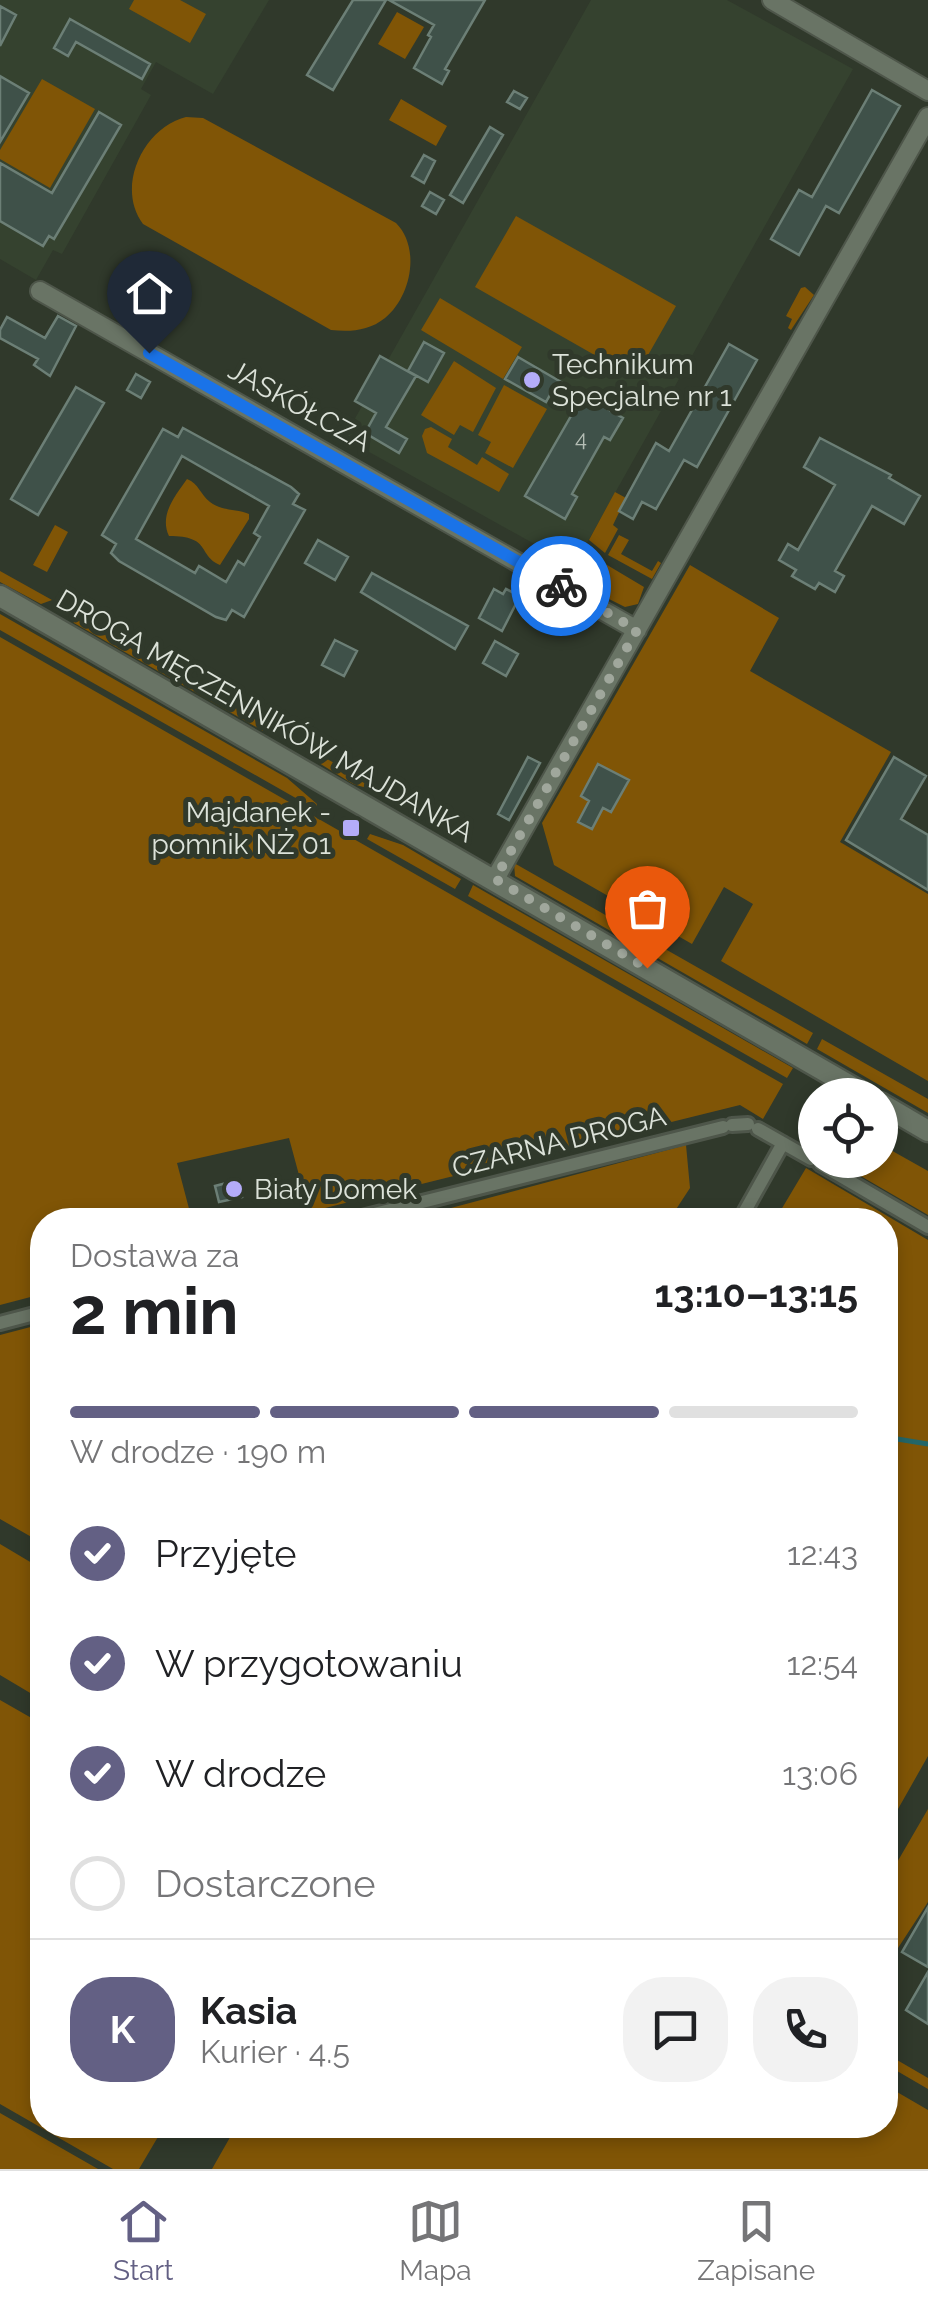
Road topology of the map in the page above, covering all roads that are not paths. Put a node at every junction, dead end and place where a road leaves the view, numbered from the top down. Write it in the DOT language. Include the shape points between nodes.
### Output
graph roads {
  1 [pos="772,0"];
  2 [pos="928,91"];
  3 [pos="928,117"];
  4 [pos="40,290"];
  5 [pos="0,596"];
  6 [pos="637,630"];
  7 [pos="495,879"];
  8 [pos="837,1078"];
  9 [pos="898,1113"];
  10 [pos="928,1130"];
  11 [pos="783,1143"];
  12 [pos="398,1208"];
  13 [pos="747,1208"];
  14 [pos="895,1208"];
  15 [pos="898,1210"];
  16 [pos="928,1227"];
  17 [pos="30,1315"];
  18 [pos="0,1324"];
  1 -- 2 [label="street"];
  3 -- 6 [label="street"];
  4 -- 6 [label="street, JASKÓŁCZA"];
  5 -- 7 [label="street, DROGA MĘCZENNIKÓW MAJDANKA"];
  6 -- 7 [label="street"];
  7 -- 8 [label="street, DROGA MĘCZENNIKÓW MAJDANKA"];
  9 -- 10 [label="street"];
  11 -- 12 [label="street, CZARNA DROGA" via="753,1126 727,1126"];
  11 -- 13 [label="street"];
  11 -- 14 [label="street"];
  15 -- 16 [label="street"];
  17 -- 18 [label="street"];
}
